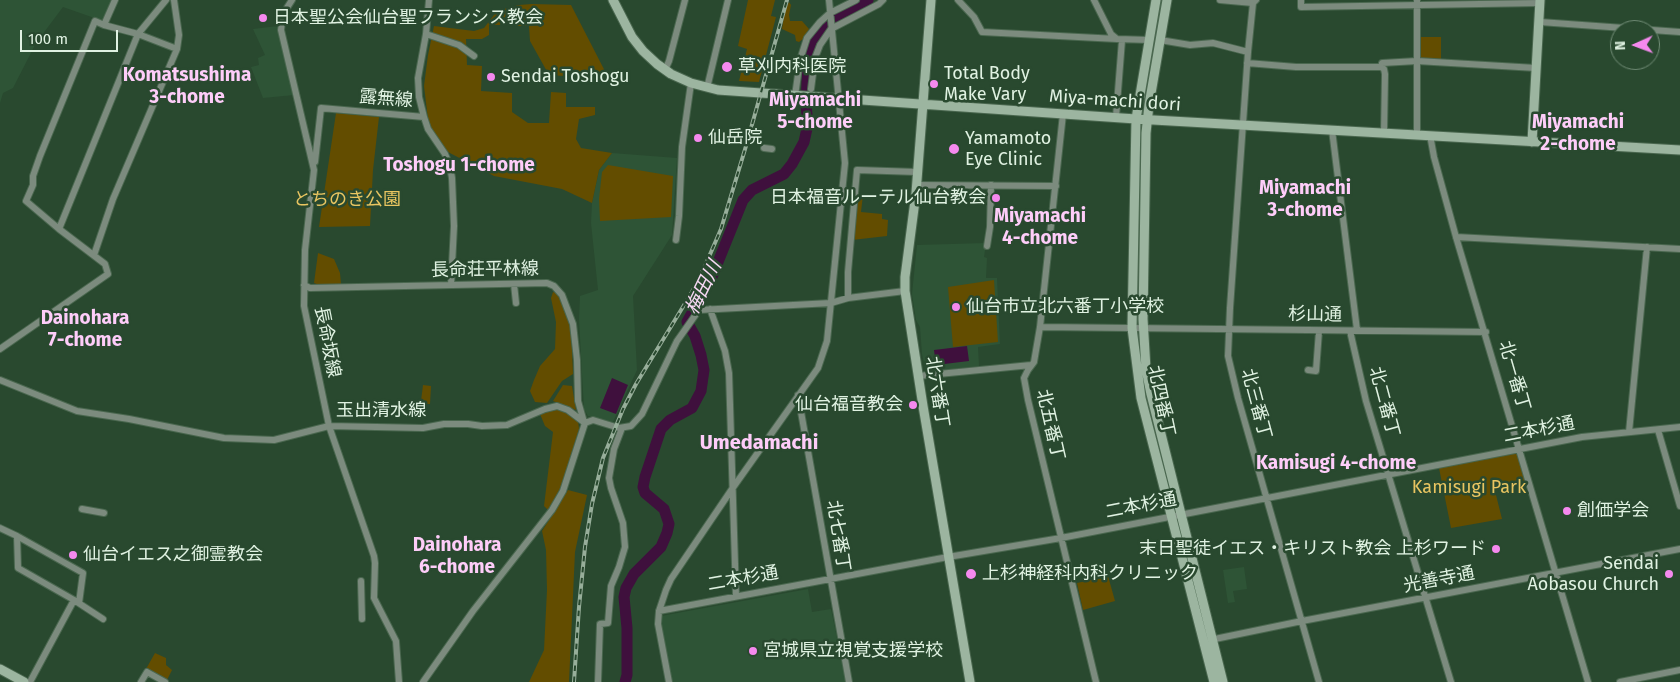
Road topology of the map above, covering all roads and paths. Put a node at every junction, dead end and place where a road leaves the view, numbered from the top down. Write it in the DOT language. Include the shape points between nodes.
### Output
graph roads {
  1 [pos="115,0"];
  2 [pos="166,0"];
  3 [pos="174,0"];
  4 [pos="292,0"];
  5 [pos="429,0"];
  6 [pos="613,0"];
  7 [pos="685,0"];
  8 [pos="728,0"];
  9 [pos="829,0"];
  10 [pos="856,0"];
  11 [pos="883,0"];
  12 [pos="931,0"];
  13 [pos="958,0"];
  14 [pos="1094,0"];
  15 [pos="1156,0"];
  16 [pos="1167,0"];
  17 [pos="1220,0"];
  18 [pos="1301,0"];
  19 [pos="1254,1"];
  20 [pos="1540,2"];
  21 [pos="1417,3"];
  22 [pos="830,14"];
  23 [pos="1540,22"];
  24 [pos="104,25"];
  25 [pos="831,29"];
  26 [pos="1680,32"];
  27 [pos="138,34"];
  28 [pos="426,34"];
  29 [pos="1119,39"];
  30 [pos="1150,40"];
  31 [pos="1160,40"];
  32 [pos="177,49"];
  33 [pos="1248,52"];
  34 [pos="474,56"];
  35 [pos="1416,61"];
  36 [pos="1247,63"];
  37 [pos="1381,67"];
  38 [pos="1536,68"];
  39 [pos="665,70"];
  40 [pos="691,84"];
  41 [pos="707,88"];
  42 [pos="811,93"];
  43 [pos="796,96"];
  44 [pos="839,98"];
  45 [pos="923,105"];
  46 [pos="1063,114"];
  47 [pos="424,117"];
  48 [pos="1116,117"];
  49 [pos="1136,119"];
  50 [pos="1147,119"];
  51 [pos="1243,125"];
  52 [pos="1332,130"];
  53 [pos="1384,133"];
  54 [pos="1417,135"];
  55 [pos="1430,136"];
  56 [pos="1532,142"];
  57 [pos="1680,150"];
  58 [pos="314,170"];
  59 [pos="917,172"];
  60 [pos="916,184"];
  61 [pos="991,185"];
  62 [pos="1056,186"];
  63 [pos="59,229"];
  64 [pos="1456,237"];
  65 [pos="676,240"];
  66 [pos="988,246"];
  67 [pos="1647,247"];
  68 [pos="1680,249"];
  69 [pos="94,255"];
  70 [pos="514,284"];
  71 [pos="304,285"];
  72 [pos="451,285"];
  73 [pos="905,290"];
  74 [pos="848,298"];
  75 [pos="516,303"];
  76 [pos="831,303"];
  77 [pos="710,309"];
  78 [pos="1040,327"];
  79 [pos="1132,328"];
  80 [pos="1143,328"];
  81 [pos="1229,330"];
  82 [pos="1319,331"];
  83 [pos="1353,331"];
  84 [pos="1486,332"];
  85 [pos="0,348"];
  86 [pos="1031,365"];
  87 [pos="1308,370"];
  88 [pos="918,376"];
  89 [pos="0,380"];
  90 [pos="798,395"];
  91 [pos="585,423"];
  92 [pos="329,426"];
  93 [pos="1680,427"];
  94 [pos="622,428"];
  95 [pos="1658,430"];
  96 [pos="1629,432"];
  97 [pos="1520,449"];
  98 [pos="1389,475"];
  99 [pos="732,490"];
  100 [pos="1267,497"];
  101 [pos="1680,506"];
  102 [pos="82,509"];
  103 [pos="104,513"];
  104 [pos="1182,514"];
  105 [pos="1171,516"];
  106 [pos="0,528"];
  107 [pos="17,536"];
  108 [pos="1062,538"];
  109 [pos="1680,550"];
  110 [pos="948,557"];
  111 [pos="1556,573"];
  112 [pos="830,578"];
  113 [pos="361,581"];
  114 [pos="736,596"];
  115 [pos="1425,597"];
  116 [pos="362,598"];
  117 [pos="374,598"];
  118 [pos="76,602"];
  119 [pos="659,610"];
  120 [pos="103,619"];
  121 [pos="362,619"];
  122 [pos="1302,621"];
  123 [pos="1208,640"];
  124 [pos="0,669"];
  125 [pos="1680,670"];
  126 [pos="1651,679"];
  127 [pos="24,682"];
  128 [pos="30,682"];
  129 [pos="141,682"];
  130 [pos="165,682"];
  131 [pos="399,682"];
  132 [pos="422,682"];
  133 [pos="598,682"];
  134 [pos="669,682"];
  135 [pos="848,682"];
  136 [pos="970,682"];
  137 [pos="1096,682"];
  138 [pos="1214,682"];
  139 [pos="1224,682"];
  140 [pos="1319,682"];
  141 [pos="1451,682"];
  142 [pos="1588,682"];
  143 [pos="1620,682"];
  1 -- 24 [label="street"];
  2 -- 27 [label="street"];
  3 -- 32 [label="street" via="179,35"];
  4 -- 58 [label="street, 長命坂線" via="283,14 282,30"];
  5 -- 28 [label="street, 露無線"];
  6 -- 39 [label="street, Miya-machi dori" via="637,44"];
  7 -- 39 [label="street"];
  8 -- 41 [label="street"];
  9 -- 22 [label="street"];
  10 -- 22 [label="street"];
  11 -- 25 [label="street"];
  12 -- 45 [label="street, 北六番丁"];
  13 -- 29 [label="street" via="974,17 982,32"];
  14 -- 29 [label="street" via="1111,34"];
  15 -- 30 [label="street, 北四番丁"];
  16 -- 31 [label="street, 北四番丁"];
  17 -- 19 [label="street"];
  18 -- 21 [label="street" via="1301,7"];
  19 -- 33 [label="street, 北三番丁"];
  20 -- 21 [label="street"];
  20 -- 23 [label="street"];
  21 -- 35 [label="street"];
  22 -- 25 [label="street"];
  22 -- 43 [label="street" via="815,27 804,45"];
  23 -- 26 [label="street"];
  23 -- 38 [label="street"];
  24 -- 27 [label="street"];
  24 -- 63 [label="street" via="95,21 26,201"];
  25 -- 42 [label="street" via="815,58"];
  25 -- 44 [label="street"];
  27 -- 32 [label="street"];
  27 -- 63 [label="street"];
  28 -- 34 [label="street" via="459,45"];
  28 -- 47 [label="street, 露無線" via="418,78"];
  29 -- 30 [label="street"];
  29 -- 48 [label="street"];
  30 -- 49 [label="street, 北四番丁"];
  31 -- 33 [label="street" via="1190,45 1213,44"];
  31 -- 50 [label="street, 北四番丁"];
  32 -- 69 [label="street" via="113,199"];
  33 -- 36 [label="street, 北三番丁"];
  35 -- 37 [label="street" via="1382,63"];
  35 -- 38 [label="street"];
  35 -- 54 [label="street"];
  36 -- 37 [label="street" via="1296,67"];
  36 -- 51 [label="street, 北三番丁"];
  37 -- 53 [label="street" via="1385,74"];
  38 -- 56 [label="street"];
  39 -- 40 [label="street, Miya-machi dori"];
  40 -- 41 [label="street, Miya-machi dori"];
  40 -- 65 [label="street" via="682,147"];
  41 -- 43 [label="street, Miya-machi dori"];
  42 -- 43 [label="street, Miya-machi dori"];
  42 -- 44 [label="street, Miya-machi dori"];
  44 -- 45 [label="street, Miya-machi dori"];
  44 -- 76 [label="street" via="844,164"];
  45 -- 46 [label="street, Miya-machi dori"];
  45 -- 59 [label="street, 北六番丁"];
  46 -- 48 [label="street, Miya-machi dori"];
  46 -- 62 [label="street, 北五番丁"];
  47 -- 58 [label="street, 露無線" via="321,108"];
  47 -- 72 [label="street" via="445,154 452,178"];
  48 -- 49 [label="street, Miya-machi dori"];
  49 -- 50 [label="street, Miya-machi dori"];
  49 -- 79 [label="street, 北四番丁"];
  50 -- 51 [label="street, Miya-machi dori"];
  50 -- 80 [label="street, 北四番丁"];
  51 -- 52 [label="street, Miya-machi dori"];
  51 -- 81 [label="street, 北三番丁"];
  52 -- 53 [label="street, Miya-machi dori"];
  52 -- 83 [label="street, 北二番丁"];
  53 -- 54 [label="street, Miya-machi dori"];
  54 -- 55 [label="street, Miya-machi dori"];
  55 -- 56 [label="street, Miya-machi dori"];
  55 -- 64 [label="street, 北一番丁"];
  56 -- 57 [label="street, Miya-machi dori"];
  58 -- 71 [label="street, 長命坂線"];
  59 -- 60 [label="street, 北六番丁"];
  59 -- 74 [label="street" via="857,170"];
  60 -- 61 [label="street"];
  60 -- 73 [label="street, 北六番丁"];
  61 -- 62 [label="street"];
  61 -- 66 [label="street"];
  62 -- 78 [label="street, 北五番丁"];
  63 -- 69 [label="street"];
  64 -- 67 [label="street"];
  64 -- 84 [label="street, 北一番丁"];
  67 -- 68 [label="street"];
  67 -- 96 [label="street"];
  69 -- 85 [label="street" via="105,264 108,274"];
  70 -- 72 [label="street, 長命荘平林線"];
  70 -- 75 [label="street"];
  70 -- 91 [label="street, 長命荘平林線" via="547,283 562,295 572,324 578,401"];
  71 -- 72 [label="street, 長命荘平林線" via="310,288"];
  71 -- 92 [label="street, 長命坂線" via="304,306"];
  73 -- 74 [label="street"];
  73 -- 88 [label="street, 北六番丁"];
  74 -- 76 [label="street"];
  76 -- 77 [label="street"];
  76 -- 90 [label="street" via="827,341 818,368"];
  77 -- 94 [label="street" via="699,310 677,341 642,414 631,426"];
  77 -- 99 [label="street" via="729,373"];
  78 -- 79 [label="street, 杉山通"];
  78 -- 86 [label="street, 北五番丁"];
  79 -- 80 [label="street, 杉山通"];
  79 -- 105 [label="street, 北四番丁" via="1141,398"];
  80 -- 81 [label="street, 杉山通"];
  80 -- 104 [label="street, 北四番丁" via="1151,394"];
  81 -- 82 [label="street, 杉山通"];
  81 -- 100 [label="street, 北三番丁" via="1230,367"];
  82 -- 83 [label="street, 杉山通"];
  82 -- 87 [label="street" via="1316,371"];
  83 -- 84 [label="street, 杉山通"];
  83 -- 98 [label="street, 北二番丁" via="1366,401"];
  84 -- 97 [label="street, 北一番丁"];
  86 -- 88 [label="street"];
  86 -- 108 [label="street, 北五番丁" via="1024,378"];
  88 -- 110 [label="street, 北六番丁"];
  89 -- 92 [label="street, 玉出清水線" via="77,411 224,438 282,439"];
  90 -- 99 [label="street"];
  90 -- 112 [label="street, 北七番丁"];
  91 -- 92 [label="street, 玉出清水線" via="557,406 507,425 444,424 423,428"];
  91 -- 94 [label="street" via="593,420"];
  91 -- 132 [label="street" via="563,492 552,510"];
  92 -- 117 [label="street, 長命坂線" via="374,556"];
  93 -- 95 [label="street, 二本杉通"];
  94 -- 133 [label="street" via="609,478 623,523 625,547 611,586 608,623 600,624"];
  95 -- 96 [label="street, 二本杉通"];
  95 -- 101 [label="street"];
  96 -- 97 [label="street, 二本杉通" via="1598,434"];
  97 -- 98 [label="street, 二本杉通"];
  97 -- 111 [label="street, 北一番丁"];
  98 -- 100 [label="street, 二本杉通"];
  98 -- 115 [label="street, 北二番丁"];
  99 -- 114 [label="street"];
  99 -- 119 [label="street" via="671,580"];
  100 -- 104 [label="street, 二本杉通"];
  100 -- 122 [label="street, 北三番丁"];
  102 -- 103 [label="street"];
  104 -- 105 [label="street, 二本杉通"];
  104 -- 123 [label="street, 北四番丁"];
  105 -- 108 [label="street, 二本杉通"];
  105 -- 123 [label="street, 北四番丁"];
  106 -- 107 [label="street"];
  107 -- 118 [label="street" via="18,568"];
  107 -- 118 [label="street" via="83,573"];
  108 -- 110 [label="street, 二本杉通"];
  108 -- 137 [label="street, 北五番丁"];
  109 -- 111 [label="street, 光善寺通"];
  110 -- 112 [label="street, 二本杉通"];
  110 -- 136 [label="street, 北六番丁"];
  111 -- 115 [label="street, 光善寺通"];
  111 -- 142 [label="street, 北一番丁"];
  112 -- 114 [label="street, 二本杉通"];
  112 -- 135 [label="street, 北七番丁"];
  113 -- 116 [label="street"];
  114 -- 119 [label="street, 二本杉通"];
  115 -- 122 [label="street, 光善寺通"];
  115 -- 141 [label="street, 北二番丁"];
  116 -- 117 [label="street"];
  116 -- 121 [label="street"];
  117 -- 131 [label="street, 長命坂線" via="396,641"];
  118 -- 120 [label="street"];
  118 -- 128 [label="street"];
  119 -- 134 [label="street" via="658,624"];
  122 -- 123 [label="street, 光善寺通"];
  122 -- 140 [label="street, 北三番丁"];
  123 -- 138 [label="street, 北四番丁"];
  123 -- 139 [label="street, 北四番丁"];
  124 -- 127 [label="street"];
  125 -- 126 [label="street"];
  126 -- 143 [label="street"];
  129 -- 130 [label="street" via="147,672"];
}
